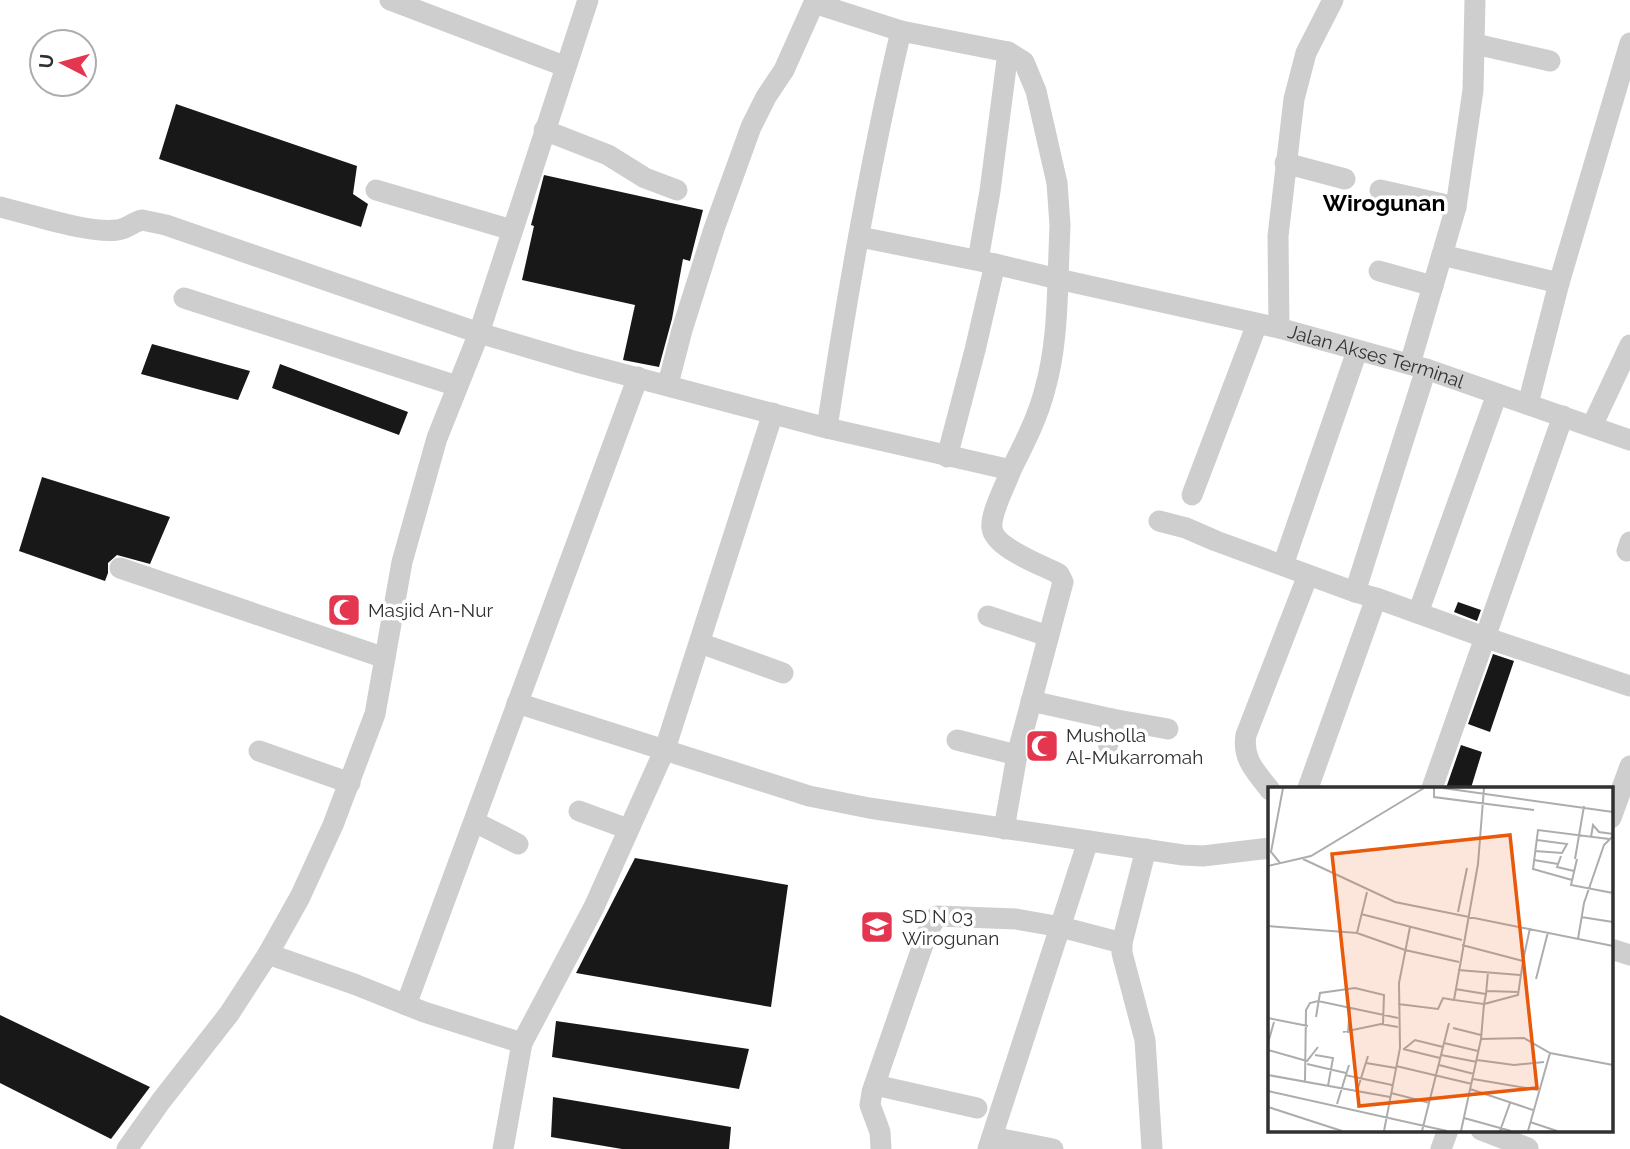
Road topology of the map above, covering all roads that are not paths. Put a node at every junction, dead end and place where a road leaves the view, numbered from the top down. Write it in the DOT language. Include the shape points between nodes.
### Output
graph roads {
  1 [pos="390,0"];
  2 [pos="588,0"];
  3 [pos="1333,0"];
  4 [pos="1475,0"];
  5 [pos="810,1"];
  6 [pos="901,31"];
  7 [pos="1630,43"];
  8 [pos="1475,44"];
  9 [pos="1008,52"];
  10 [pos="1550,61"];
  11 [pos="564,66"];
  12 [pos="544,130"];
  13 [pos="1285,163"];
  14 [pos="1345,179"];
  15 [pos="376,190"];
  16 [pos="677,190"];
  17 [pos="1380,190"];
  18 [pos="0,207"];
  19 [pos="1456,207"];
  20 [pos="512,230"];
  21 [pos="860,237"];
  22 [pos="1442,255"];
  23 [pos="987,262"];
  24 [pos="1379,271"];
  25 [pos="1070,282"];
  26 [pos="1559,283"];
  27 [pos="1433,286"];
  28 [pos="184,298"];
  29 [pos="1256,324"];
  30 [pos="1279,328"];
  31 [pos="479,333"];
  32 [pos="1630,345"];
  33 [pos="1357,351"];
  34 [pos="1418,366"];
  35 [pos="638,377"];
  36 [pos="668,384"];
  37 [pos="457,386"];
  38 [pos="1497,394"];
  39 [pos="1528,404"];
  40 [pos="773,413"];
  41 [pos="1563,416"];
  42 [pos="1592,426"];
  43 [pos="827,428"];
  44 [pos="1630,440"];
  45 [pos="947,457"];
  46 [pos="1012,470"];
  47 [pos="1192,495"];
  48 [pos="1159,520"];
  49 [pos="1283,565"];
  50 [pos="120,568"];
  51 [pos="1308,575"];
  52 [pos="1355,592"];
  53 [pos="1376,598"];
  54 [pos="1418,613"];
  55 [pos="988,616"];
  56 [pos="1048,636"];
  57 [pos="1484,637"];
  58 [pos="700,643"];
  59 [pos="385,658"];
  60 [pos="783,673"];
  61 [pos="1630,685"];
  62 [pos="1031,701"];
  63 [pos="517,703"];
  64 [pos="1112,719"];
  65 [pos="1168,729"];
  66 [pos="957,740"];
  67 [pos="1108,744"];
  68 [pos="665,749"];
  69 [pos="260,751"];
  70 [pos="1017,755"];
  71 [pos="1630,766"];
  72 [pos="350,783"];
  73 [pos="1309,787"];
  74 [pos="1433,787"];
  75 [pos="1268,789"];
  76 [pos="579,811"];
  77 [pos="1612,815"];
  78 [pos="475,822"];
  79 [pos="628,829"];
  80 [pos="1004,829"];
  81 [pos="1088,841"];
  82 [pos="518,844"];
  83 [pos="1268,848"];
  84 [pos="1146,849"];
  85 [pos="1061,927"];
  86 [pos="1122,943"];
  87 [pos="1612,949"];
  88 [pos="268,954"];
  89 [pos="1630,955"];
  90 [pos="406,1005"];
  91 [pos="522,1043"];
  92 [pos="875,1085"];
  93 [pos="977,1108"];
  94 [pos="1447,1132"];
  95 [pos="1486,1132"];
  96 [pos="1532,1132"];
  97 [pos="990,1143"];
  98 [pos="127,1149"];
  99 [pos="503,1149"];
  100 [pos="881,1149"];
  101 [pos="1053,1149"];
  102 [pos="1152,1149"];
  103 [pos="1441,1149"];
  104 [pos="1528,1149"];
  1 -- 11 [label="street"];
  2 -- 11 [label="street"];
  3 -- 13 [label="street, Jalan Akses Terminal" via="1306,53"];
  4 -- 8 [label="street"];
  5 -- 6 [label="street"];
  5 -- 36 [label="street" via="784,70 751,127 713,229"];
  6 -- 9 [label="street"];
  6 -- 21 [label="street"];
  7 -- 26 [label="street"];
  8 -- 10 [label="street"];
  8 -- 19 [label="street" via="1474,90"];
  9 -- 23 [label="street" via="990,191"];
  9 -- 25 [label="street" via="1024,62 1036,91 1057,183"];
  11 -- 12 [label="street"];
  12 -- 16 [label="street" via="608,155 645,178"];
  12 -- 20 [label="street"];
  13 -- 14 [label="street"];
  13 -- 30 [label="street, Jalan Akses Terminal" via="1278,236"];
  15 -- 20 [label="street"];
  17 -- 19 [label="street"];
  18 -- 31 [label="street" via="92,229 114,231 142,220 166,225"];
  19 -- 22 [label="street"];
  20 -- 31 [label="street"];
  21 -- 23 [label="street"];
  21 -- 43 [label="street"];
  22 -- 26 [label="street"];
  22 -- 27 [label="street"];
  23 -- 25 [label="street"];
  23 -- 45 [label="street" via="975,350"];
  24 -- 27 [label="street"];
  25 -- 29 [label="street"];
  25 -- 46 [label="street" via="1054,334 1046,387"];
  26 -- 39 [label="street"];
  27 -- 34 [label="street"];
  28 -- 37 [label="street"];
  29 -- 30 [label="street"];
  29 -- 47 [label="street"];
  30 -- 33 [label="street, Jalan Akses Terminal"];
  31 -- 35 [label="street"];
  31 -- 37 [label="street"];
  32 -- 42 [label="street"];
  33 -- 34 [label="street, Jalan Akses Terminal"];
  33 -- 49 [label="street"];
  34 -- 38 [label="street, Jalan Akses Terminal"];
  34 -- 52 [label="street"];
  35 -- 36 [label="street"];
  35 -- 63 [label="street"];
  36 -- 40 [label="street"];
  37 -- 59 [label="street" via="411,524"];
  38 -- 39 [label="street, Jalan Akses Terminal"];
  38 -- 54 [label="street"];
  39 -- 41 [label="street, Jalan Akses Terminal"];
  40 -- 43 [label="street"];
  40 -- 58 [label="street"];
  41 -- 42 [label="street, Jalan Akses Terminal"];
  41 -- 57 [label="street"];
  42 -- 44 [label="street, Jalan Akses Terminal"];
  43 -- 45 [label="street"];
  45 -- 46 [label="street"];
  46 -- 56 [label="street" via="992,528 1005,547 1062,577"];
  48 -- 49 [label="street"];
  49 -- 51 [label="street"];
  50 -- 59 [label="street"];
  51 -- 52 [label="street"];
  51 -- 75 [label="street" via="1246,735 1244,747 1250,764"];
  52 -- 53 [label="street"];
  53 -- 54 [label="street"];
  53 -- 73 [label="street"];
  54 -- 57 [label="street"];
  55 -- 56 [label="street"];
  56 -- 62 [label="street"];
  57 -- 61 [label="street"];
  57 -- 74 [label="street"];
  58 -- 60 [label="street"];
  58 -- 68 [label="street"];
  59 -- 72 [label="street" via="375,714"];
  62 -- 64 [label="street"];
  62 -- 70 [label="street"];
  63 -- 68 [label="street"];
  63 -- 78 [label="street"];
  64 -- 65 [label="street"];
  64 -- 67 [label="street"];
  66 -- 70 [label="street"];
  68 -- 79 [label="street"];
  68 -- 80 [label="street" via="810,796"];
  69 -- 72 [label="street"];
  70 -- 80 [label="street"];
  71 -- 77 [label="street"];
  72 -- 88 [label="street" via="300,897"];
  76 -- 79 [label="street"];
  78 -- 82 [label="street"];
  78 -- 90 [label="street"];
  79 -- 91 [label="street" via="594,907"];
  80 -- 81 [label="street"];
  81 -- 84 [label="street"];
  81 -- 85 [label="street"];
  83 -- 84 [label="street" via="1203,856"];
  84 -- 86 [label="street"];
  85 -- 86 [label="street"];
  85 -- 92 [label="street" via="1016,919 937,916 927,933"];
  85 -- 97 [label="street"];
  86 -- 102 [label="street" via="1124,968 1145,1040"];
  87 -- 89 [label="street"];
  88 -- 90 [label="street"];
  88 -- 98 [label="street" via="229,1014"];
  90 -- 91 [label="street"];
  91 -- 99 [label="street"];
  92 -- 93 [label="street"];
  92 -- 100 [label="street" via="870,1105"];
  94 -- 103 [label="street"];
  95 -- 104 [label="street"];
  96 -- 104 [label="street"];
  97 -- 101 [label="street"];
}
